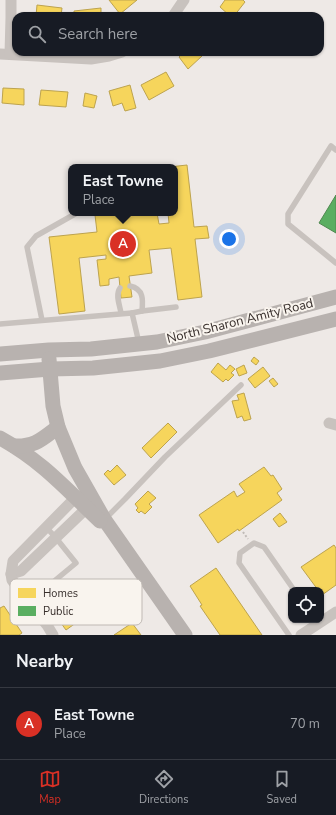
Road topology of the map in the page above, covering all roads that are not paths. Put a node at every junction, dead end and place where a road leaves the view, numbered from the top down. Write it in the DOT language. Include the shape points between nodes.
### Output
graph roads {
  1 [pos="11,0"];
  2 [pos="184,0"];
  3 [pos="175,12"];
  4 [pos="5,54"];
  5 [pos="39,56"];
  6 [pos="109,56"];
  7 [pos="336,150"];
  8 [pos="71,216"];
  9 [pos="336,262"];
  10 [pos="130,286"];
  11 [pos="120,288"];
  12 [pos="336,297"];
  13 [pos="176,307"];
  14 [pos="142,311"];
  15 [pos="121,313"];
  16 [pos="132,313"];
  17 [pos="336,318"];
  18 [pos="42,320"];
  19 [pos="0,324"];
  20 [pos="139,343"];
  21 [pos="49,350"];
  22 [pos="0,354"];
  23 [pos="50,369"];
  24 [pos="0,373"];
  25 [pos="241,385"];
  26 [pos="58,427"];
  27 [pos="0,438"];
  28 [pos="14,446"];
  29 [pos="76,497"];
  30 [pos="90,505"];
  31 [pos="104,519"];
  32 [pos="46,527"];
  33 [pos="115,535"];
  34 [pos="56,538"];
  35 [pos="11,574"];
  36 [pos="12,579"];
  37 [pos="57,579"];
  38 [pos="292,587"];
  39 [pos="336,612"];
  40 [pos="324,618"];
  41 [pos="315,623"];
  42 [pos="47,625"];
  43 [pos="53,635"];
  44 [pos="185,635"];
  45 [pos="289,635"];
  46 [pos="301,635"];
  1 -- 4 [label="street" via="12,18"];
  2 -- 3 [label="street"];
  5 -- 6 [label="street" via="91,59"];
  7 -- 9 [label="lane" via="331,146 288,214 288,224"];
  8 -- 18 [label="lane" via="36,236 26,247"];
  10 -- 14 [label="lane" via="139,289 143,300"];
  11 -- 15 [label="lane" via="118,296"];
  12 -- 20 [label="main road, North Sharon Amity Road" via="205,332"];
  13 -- 14 [label="lane"];
  14 -- 16 [label="lane"];
  15 -- 16 [label="lane"];
  15 -- 18 [label="lane"];
  16 -- 20 [label="lane"];
  17 -- 23 [label="main road, North Sharon Amity Road" via="210,351 160,361 93,368"];
  18 -- 19 [label="lane"];
  20 -- 21 [label="main road, North Sharon Amity Road" via="91,349"];
  21 -- 22 [label="main road, North Sharon Amity Road"];
  21 -- 23 [label="main road"];
  23 -- 24 [label="main road, North Sharon Amity Road"];
  23 -- 26 [label="main road" via="53,406"];
  25 -- 31 [label="lane"];
  26 -- 28 [label="main road" via="33,445"];
  26 -- 30 [label="main road"];
  27 -- 28 [label="main road"];
  28 -- 29 [label="main road" via="39,463"];
  29 -- 30 [label="main road"];
  29 -- 32 [label="street"];
  30 -- 31 [label="main road"];
  30 -- 33 [label="main road"];
  30 -- 34 [label="street"];
  31 -- 33 [label="main road"];
  32 -- 34 [label="lane"];
  32 -- 35 [label="street" via="13,561"];
  33 -- 44 [label="main road"];
  34 -- 35 [label="street" via="21,571"];
  34 -- 37 [label="lane" via="76,563"];
  35 -- 36 [label="street"];
  38 -- 45 [label="lane" via="264,547 254,544 240,553 239,563"];
  39 -- 40 [label="street"];
  41 -- 46 [label="street"];
  42 -- 43 [label="street"];
}
